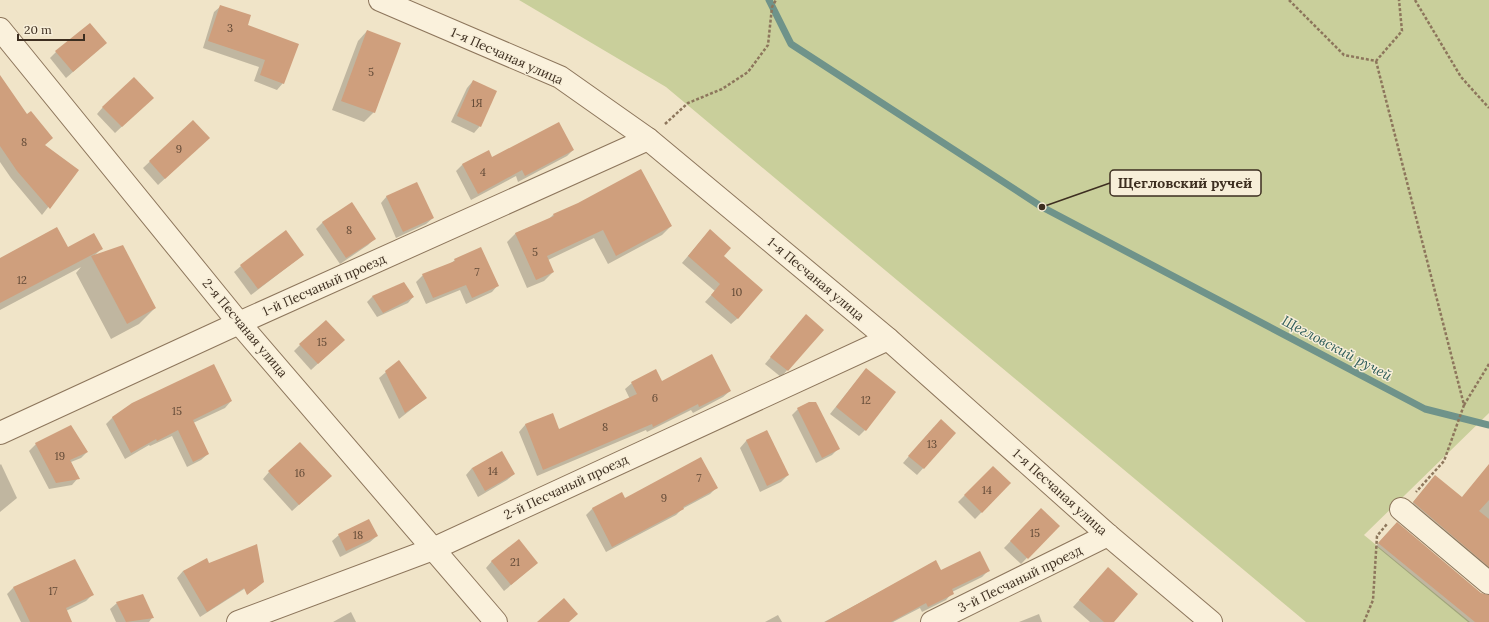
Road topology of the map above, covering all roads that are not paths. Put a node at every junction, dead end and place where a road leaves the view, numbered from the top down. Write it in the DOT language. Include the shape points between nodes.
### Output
graph roads {
  1 [pos="380,0"];
  2 [pos="0,29"];
  3 [pos="648,139"];
  4 [pos="239,323"];
  5 [pos="888,339"];
  6 [pos="0,433"];
  7 [pos="1401,509"];
  8 [pos="1108,536"];
  9 [pos="433,549"];
  10 [pos="1489,583"];
  11 [pos="238,622"];
  12 [pos="496,622"];
  13 [pos="932,622"];
  14 [pos="1210,622"];
  1 -- 3 [label="street, 1-я Песчаная улица" via="560,77"];
  2 -- 4 [label="street, 2-я Песчаная улица"];
  3 -- 4 [label="street, 1-й Песчаный проезд"];
  3 -- 5 [label="street, 1-я Песчаная улица"];
  4 -- 6 [label="street, 1-й Песчаный проезд"];
  4 -- 9 [label="street, 2-я Песчаная улица"];
  5 -- 8 [label="street, 1-я Песчаная улица"];
  5 -- 9 [label="street, 2-й Песчаный проезд"];
  7 -- 10 [label="street"];
  8 -- 13 [label="street, 3-й Песчаный проезд"];
  8 -- 14 [label="street, 1-я Песчаная улица"];
  9 -- 11 [label="street, 2-й Песчаный проезд"];
  9 -- 12 [label="street, 2-я Песчаная улица"];
}
